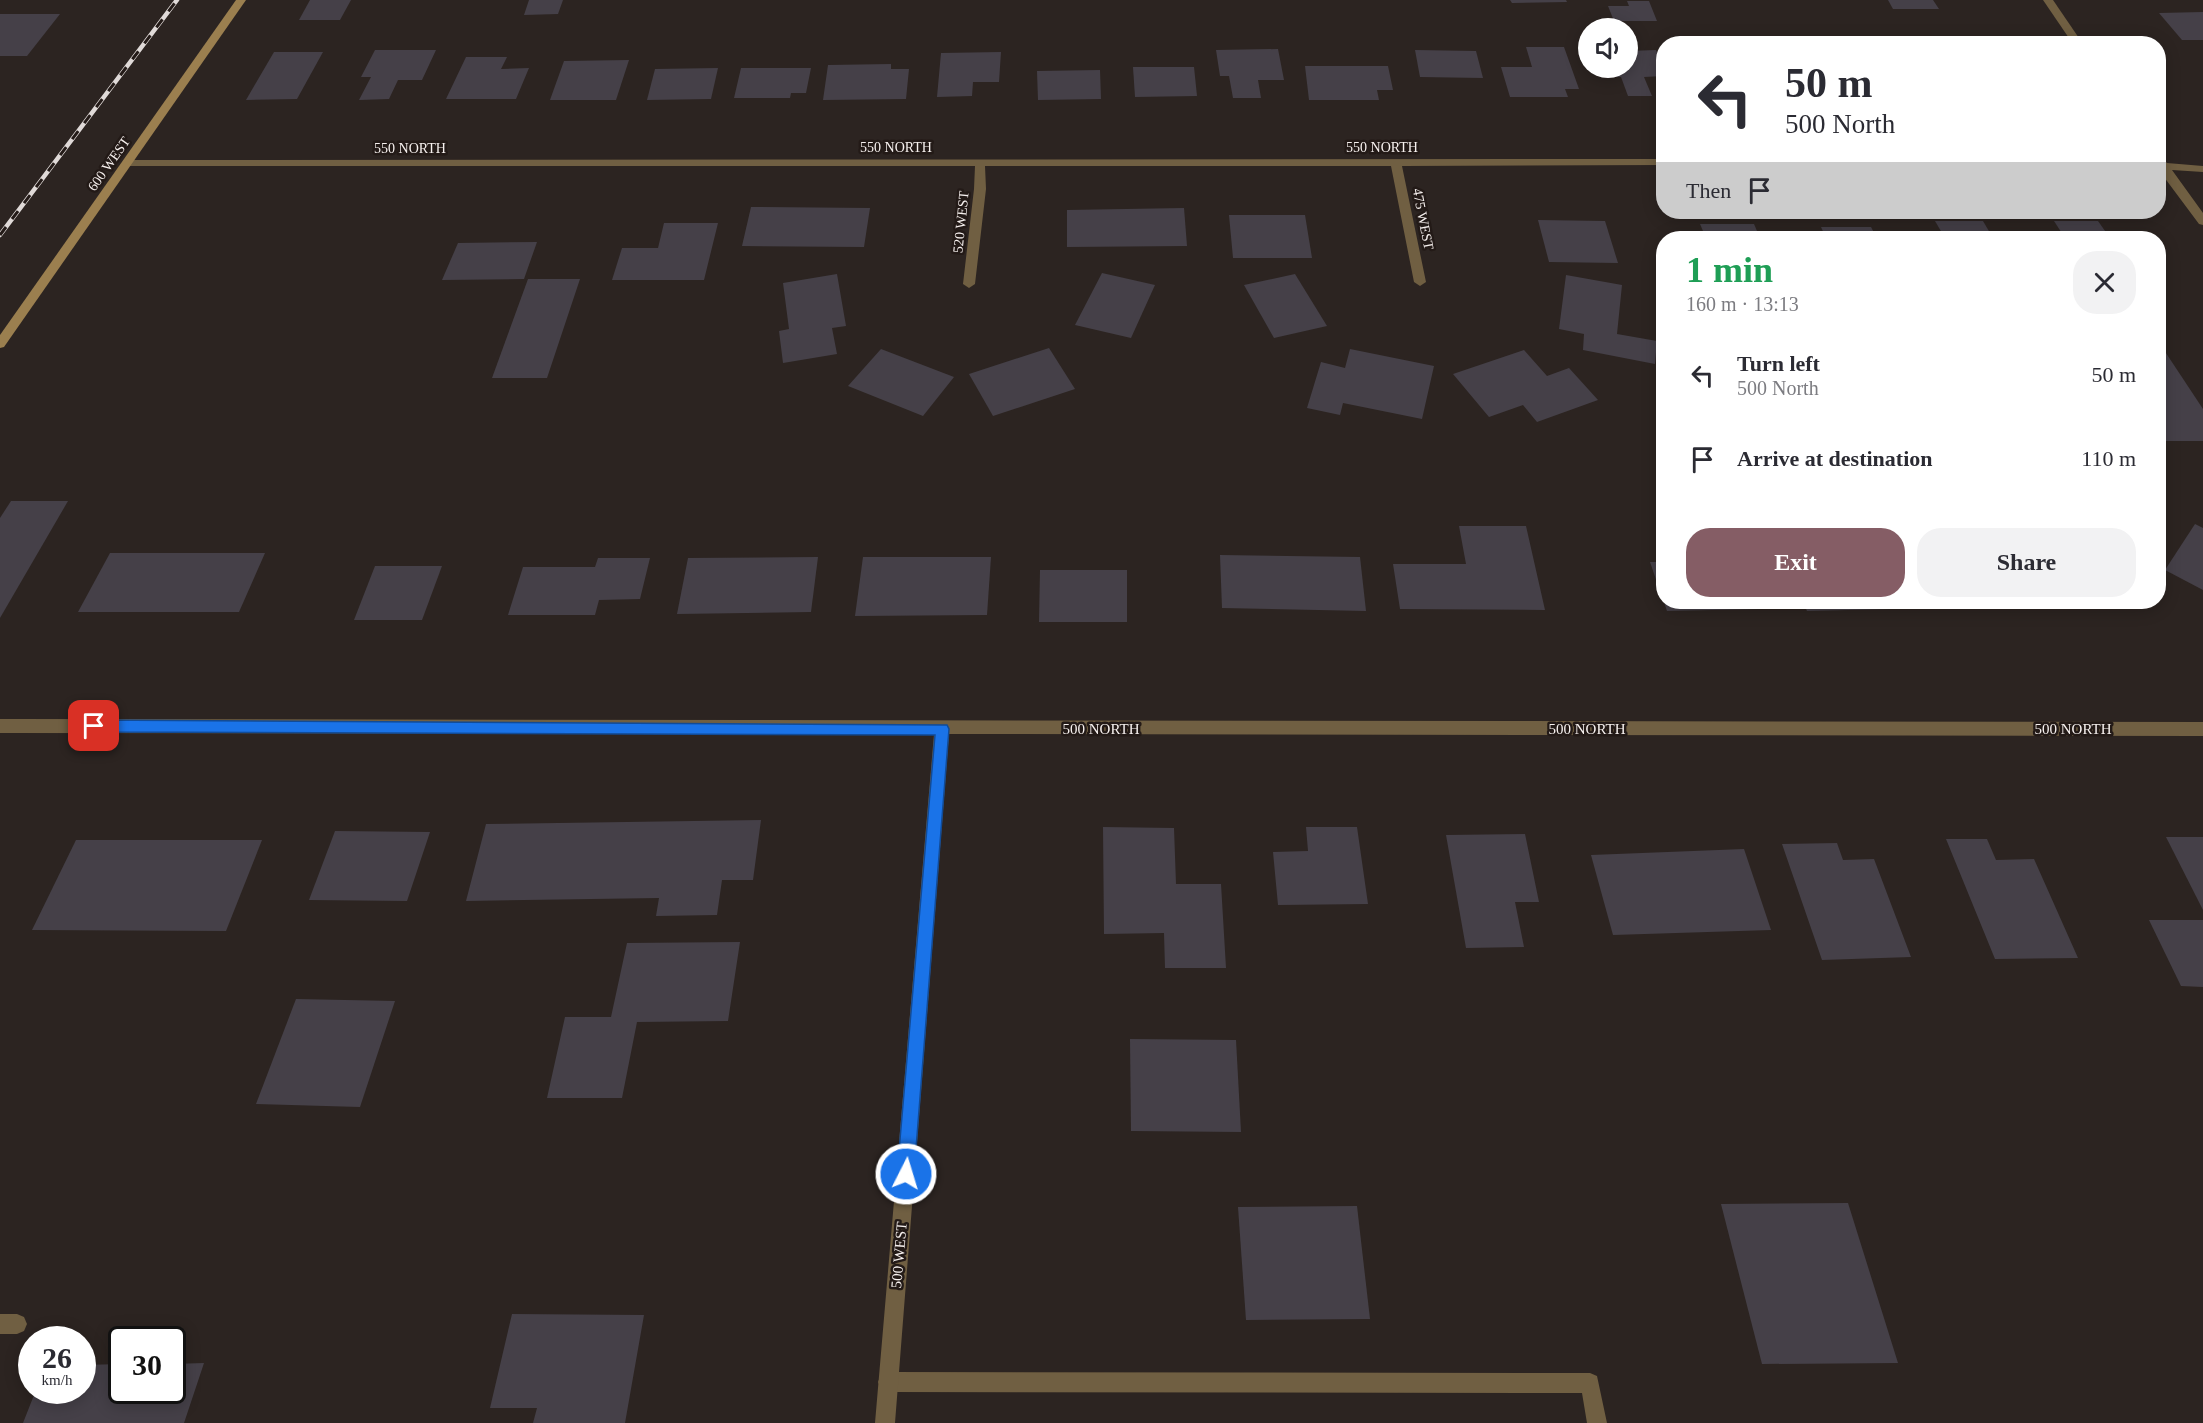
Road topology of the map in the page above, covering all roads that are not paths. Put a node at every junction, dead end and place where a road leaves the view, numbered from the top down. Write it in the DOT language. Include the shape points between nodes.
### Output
graph roads {
  1 [pos="241,0"];
  2 [pos="2048,0"];
  3 [pos="2073,36"];
  4 [pos="980,162"];
  5 [pos="1396,162"];
  6 [pos="1656,162"];
  7 [pos="128,163"];
  8 [pos="2166,165"];
  9 [pos="2203,169"];
  10 [pos="2166,171"];
  11 [pos="2203,221"];
  12 [pos="1420,282"];
  13 [pos="969,284"];
  14 [pos="0,344"];
  15 [pos="0,726"];
  16 [pos="942,729"];
  17 [pos="2203,729"];
  18 [pos="888,1382"];
  19 [pos="885,1423"];
  20 [pos="1597,1423"];
  1 -- 7 [label="main road, 600 WEST"];
  2 -- 3 [label="street"];
  4 -- 5 [label="street, 550 NORTH"];
  4 -- 7 [label="street, 550 NORTH"];
  4 -- 13 [label="street, 520 WEST"];
  5 -- 6 [label="street, 550 NORTH"];
  5 -- 12 [label="street, 475 WEST"];
  7 -- 14 [label="main road, 600 WEST"];
  8 -- 9 [label="street"];
  10 -- 11 [label="street"];
  15 -- 16 [label="street, 500 NORTH"];
  16 -- 17 [label="street, 500 NORTH"];
  16 -- 18 [label="street, 500 WEST"];
  18 -- 19 [label="street, 500 WEST"];
  18 -- 20 [label="street" via="1590,1383"];
}
